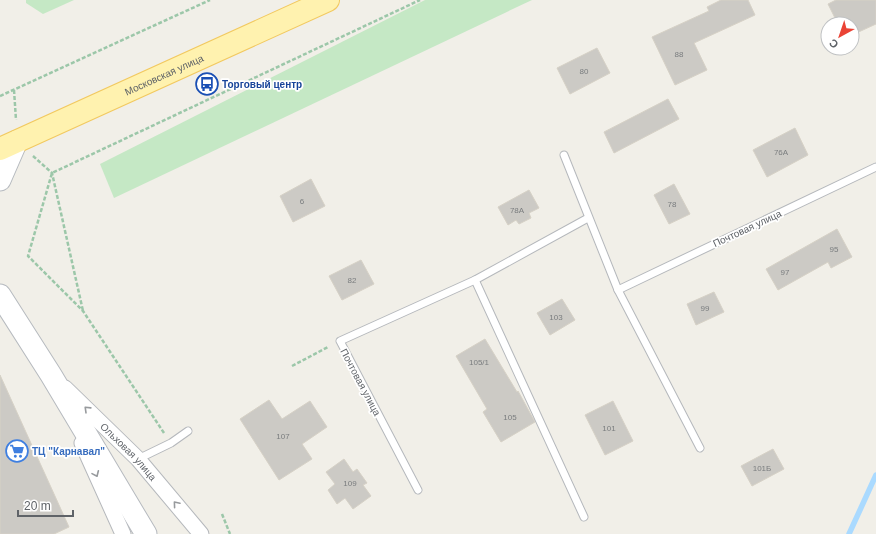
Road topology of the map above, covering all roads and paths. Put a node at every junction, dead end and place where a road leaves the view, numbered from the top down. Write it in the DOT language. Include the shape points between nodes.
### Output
graph roads {
  1 [pos="210,0"];
  2 [pos="328,0"];
  3 [pos="420,0"];
  4 [pos="0,96"];
  5 [pos="9,145"];
  6 [pos="564,155"];
  7 [pos="876,167"];
  8 [pos="52,173"];
  9 [pos="0,180"];
  10 [pos="588,218"];
  11 [pos="475,280"];
  12 [pos="618,290"];
  13 [pos="0,295"];
  14 [pos="83,311"];
  15 [pos="340,341"];
  16 [pos="292,366"];
  17 [pos="51,375"];
  18 [pos="188,431"];
  19 [pos="170,443"];
  20 [pos="700,448"];
  21 [pos="138,459"];
  22 [pos="418,490"];
  23 [pos="222,514"];
  24 [pos="584,517"];
  25 [pos="123,534"];
  26 [pos="146,534"];
  27 [pos="201,534"];
  28 [pos="230,534"];
  1 -- 4 [label="path"];
  2 -- 5 [label="main road, Московская улица"];
  3 -- 8 [label="path"];
  5 -- 9 [label="main road"];
  6 -- 10 [label="lane"];
  7 -- 12 [label="lane, Почтовая улица"];
  8 -- 14 [label="path"];
  8 -- 14 [label="path" via="28,256"];
  10 -- 11 [label="lane, Почтовая улица"];
  10 -- 12 [label="lane"];
  11 -- 15 [label="lane, Почтовая улица"];
  11 -- 24 [label="lane"];
  12 -- 20 [label="lane"];
  13 -- 17 [label="main road, Ольховая улица"];
  14 -- 19 [label="path"];
  15 -- 16 [label="path"];
  15 -- 22 [label="lane, Почтовая улица"];
  21 -- 17 [label="street, Ольховая улица, one-way"];
  17 -- 25 [label="street, Ольховая улица, one-way"];
  17 -- 26 [label="main road, Ольховая улица"];
  18 -- 19 [label="lane"];
  19 -- 21 [label="lane"];
  27 -- 21 [label="street, Ольховая улица, one-way"];
  23 -- 28 [label="path"];
}
